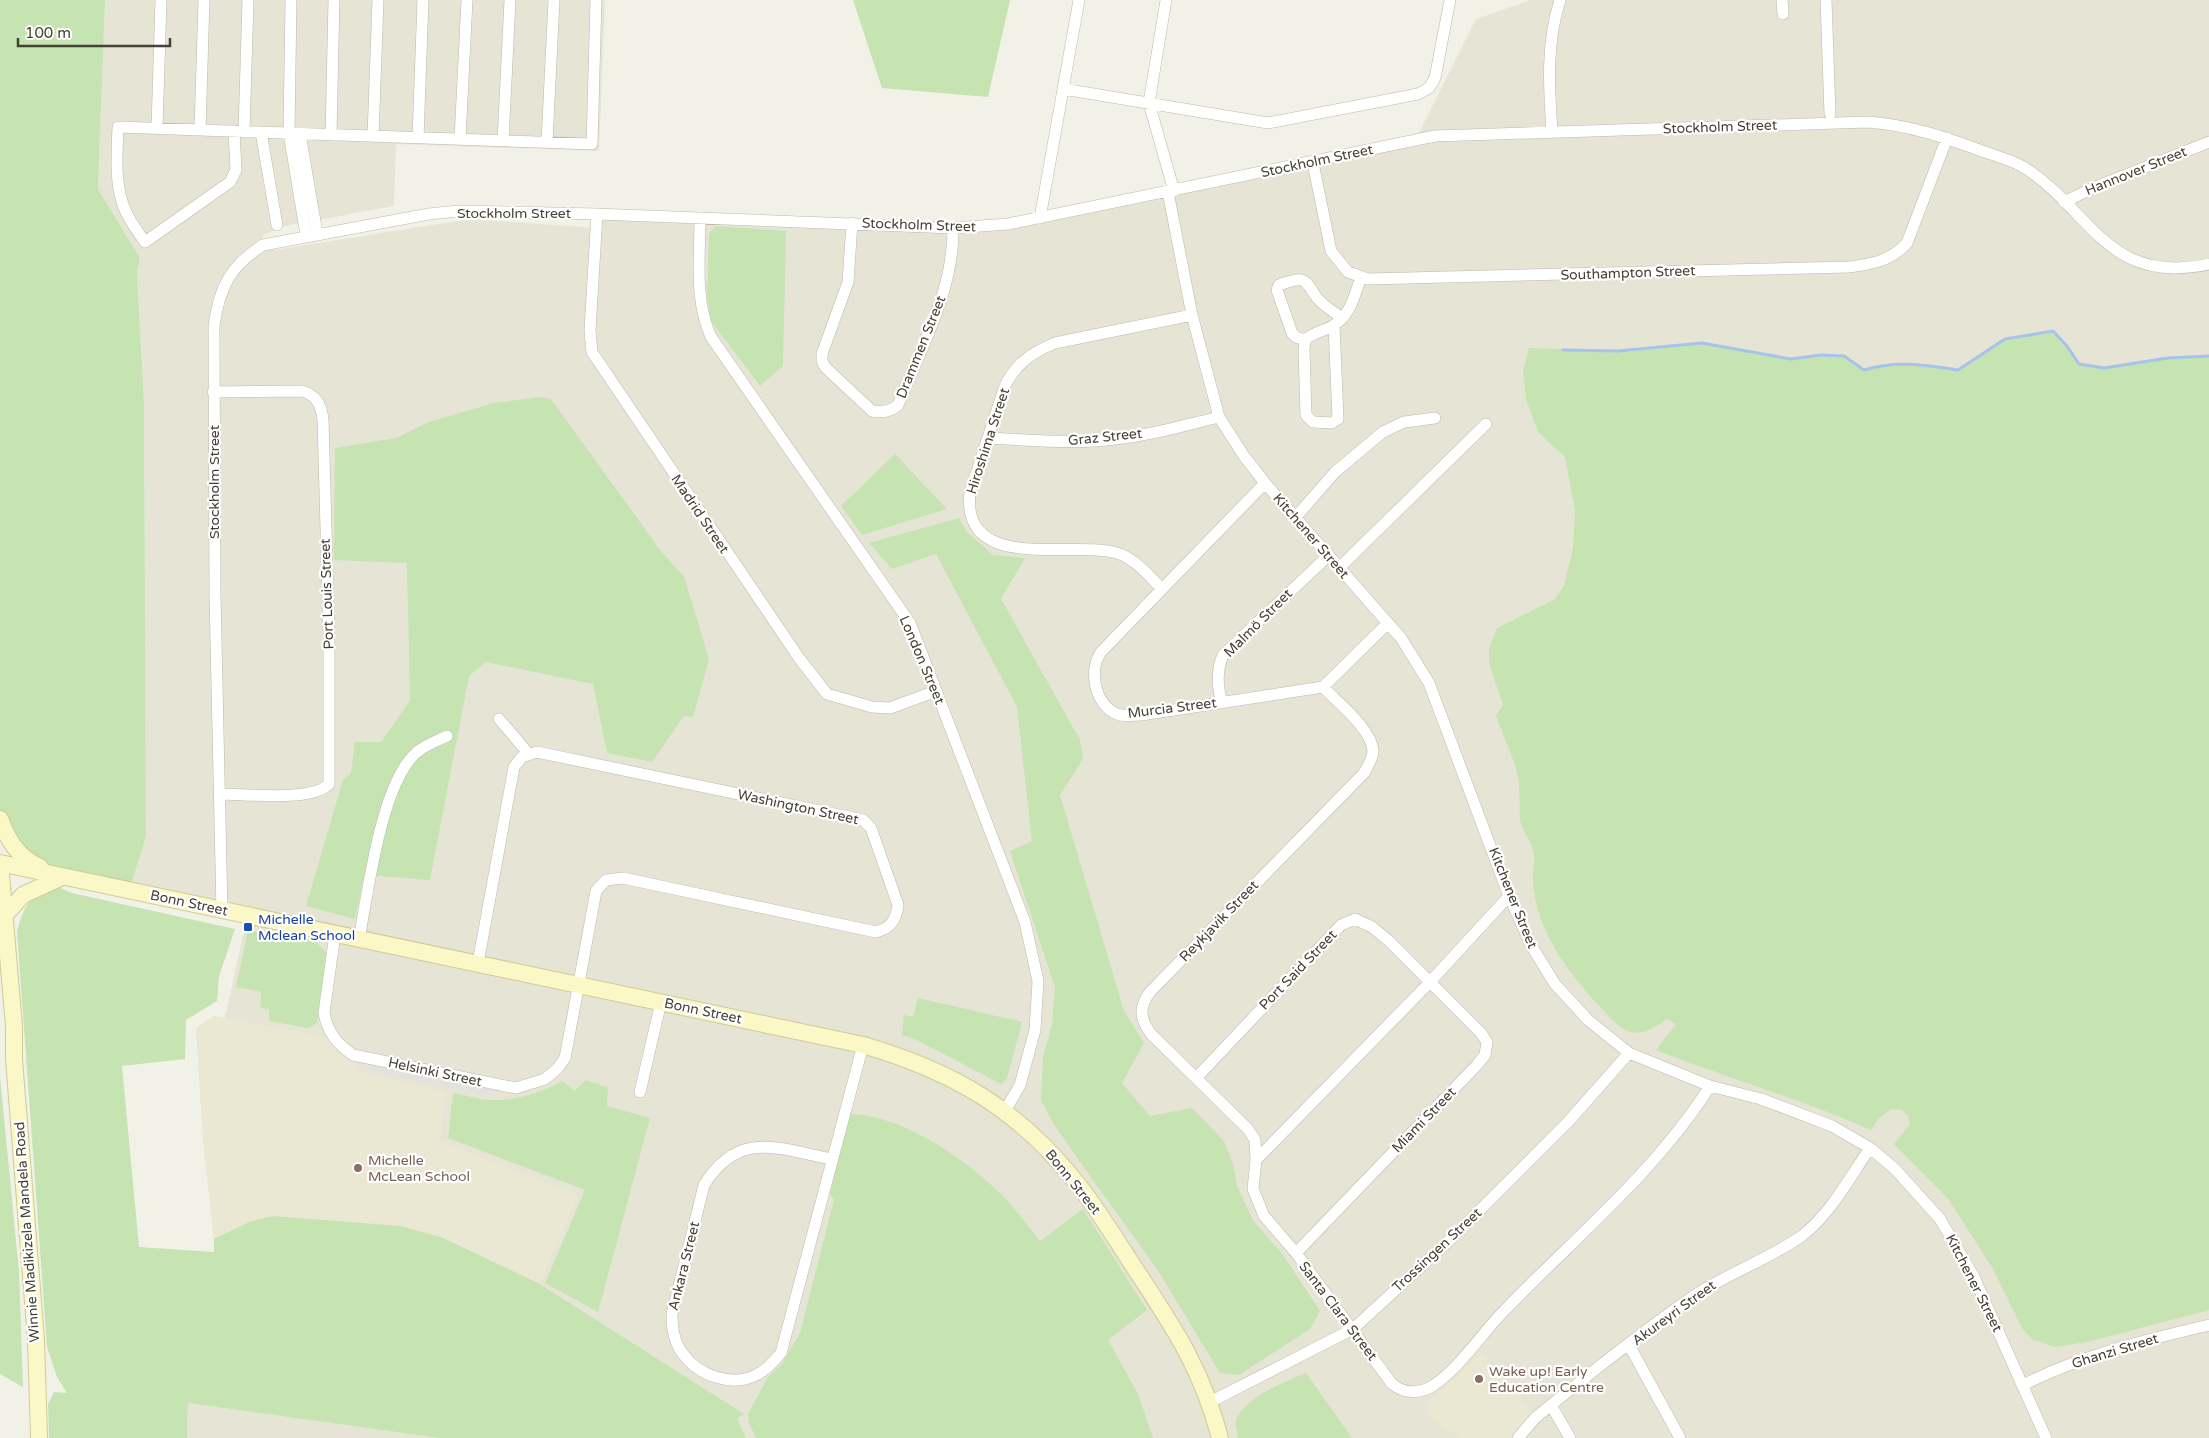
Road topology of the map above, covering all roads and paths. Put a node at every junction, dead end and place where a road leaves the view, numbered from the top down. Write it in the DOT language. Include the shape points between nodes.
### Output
graph roads {
  1 [pos="161,0"];
  2 [pos="204,0"];
  3 [pos="248,0"];
  4 [pos="291,0"];
  5 [pos="334,0"];
  6 [pos="378,0"];
  7 [pos="423,0"];
  8 [pos="467,0"];
  9 [pos="510,0"];
  10 [pos="554,0"];
  11 [pos="596,0"];
  12 [pos="1079,0"];
  13 [pos="1166,0"];
  14 [pos="1450,0"];
  15 [pos="1560,0"];
  16 [pos="1782,0"];
  17 [pos="1826,0"];
  18 [pos="1782,14"];
  19 [pos="1063,89"];
  20 [pos="1149,103"];
  21 [pos="1830,114"];
  22 [pos="157,128"];
  23 [pos="200,130"];
  24 [pos="239,132"];
  25 [pos="261,132"];
  26 [pos="1552,132"];
  27 [pos="294,134"];
  28 [pos="331,135"];
  29 [pos="373,136"];
  30 [pos="418,138"];
  31 [pos="1947,138"];
  32 [pos="460,139"];
  33 [pos="503,141"];
  34 [pos="547,142"];
  35 [pos="2209,142"];
  36 [pos="1313,163"];
  37 [pos="1171,191"];
  38 [pos="2064,202"];
  39 [pos="597,214"];
  40 [pos="700,218"];
  41 [pos="1040,218"];
  42 [pos="852,223"];
  43 [pos="277,225"];
  44 [pos="953,228"];
  45 [pos="312,234"];
  46 [pos="2209,264"];
  47 [pos="1361,278"];
  48 [pos="1192,315"];
  49 [pos="1338,322"];
  50 [pos="1305,340"];
  51 [pos="213,392"];
  52 [pos="1219,417"];
  53 [pos="1435,418"];
  54 [pos="1486,424"];
  55 [pos="989,438"];
  56 [pos="1265,483"];
  57 [pos="1295,518"];
  58 [pos="1328,556"];
  59 [pos="1339,568"];
  60 [pos="1162,589"];
  61 [pos="1388,623"];
  62 [pos="1323,687"];
  63 [pos="936,691"];
  64 [pos="1222,703"];
  65 [pos="499,718"];
  66 [pos="447,736"];
  67 [pos="528,753"];
  68 [pos="220,794"];
  69 [pos="0,819"];
  70 [pos="0,863"];
  71 [pos="62,877"];
  72 [pos="1509,896"];
  73 [pos="222,910"];
  74 [pos="5,915"];
  75 [pos="335,934"];
  76 [pos="359,939"];
  77 [pos="0,960"];
  78 [pos="478,963"];
  79 [pos="1429,983"];
  80 [pos="580,985"];
  81 [pos="661,1002"];
  82 [pos="863,1045"];
  83 [pos="1629,1053"];
  84 [pos="14,1059"];
  85 [pos="1197,1077"];
  86 [pos="1710,1086"];
  87 [pos="640,1092"];
  88 [pos="1005,1111"];
  89 [pos="1870,1148"];
  90 [pos="832,1159"];
  91 [pos="1256,1160"];
  92 [pos="1296,1253"];
  93 [pos="2209,1325"];
  94 [pos="1353,1329"];
  95 [pos="1629,1345"];
  96 [pos="2023,1385"];
  97 [pos="1210,1402"];
  98 [pos="37,1404"];
  99 [pos="1551,1406"];
  100 [pos="33,1438"];
  101 [pos="39,1438"];
  102 [pos="1220,1438"];
  103 [pos="1518,1438"];
  104 [pos="1570,1438"];
  105 [pos="1680,1438"];
  106 [pos="2046,1438"];
  1 -- 22 [label="street"];
  2 -- 23 [label="street"];
  3 -- 24 [label="street"];
  4 -- 27 [label="street"];
  5 -- 28 [label="street"];
  6 -- 29 [label="street"];
  7 -- 30 [label="street"];
  8 -- 32 [label="street"];
  9 -- 33 [label="street"];
  10 -- 34 [label="street"];
  11 -- 34 [label="street" via="592,144"];
  12 -- 19 [label="street"];
  13 -- 20 [label="street"];
  14 -- 20 [label="street" via="1436,78 1429,88 1418,94 1268,124"];
  15 -- 26 [label="street" via="1552,29 1548,65"];
  16 -- 18 [label="street"];
  17 -- 21 [label="street"];
  19 -- 20 [label="street"];
  19 -- 41 [label="street"];
  20 -- 37 [label="street, Kitchener Street"];
  22 -- 23 [label="street"];
  22 -- 24 [label="street" via="118,127 117,180 120,194 126,213 145,242 230,182 236,170"];
  23 -- 24 [label="street"];
  24 -- 25 [label="street"];
  25 -- 27 [label="street"];
  25 -- 43 [label="street"];
  26 -- 31 [label="street, Stockholm Street" via="1868,122 1907,126"];
  26 -- 36 [label="street, Stockholm Street" via="1435,136"];
  27 -- 28 [label="street"];
  27 -- 45 [label="street"];
  28 -- 29 [label="street"];
  29 -- 30 [label="street"];
  30 -- 32 [label="street"];
  31 -- 38 [label="street, Stockholm Street" via="2022,166"];
  31 -- 47 [label="street, Southampton Street" via="1911,237 1899,252 1874,263 1849,267 1405,280"];
  32 -- 33 [label="street"];
  33 -- 34 [label="street"];
  35 -- 38 [label="street, Hannover Street"];
  36 -- 37 [label="street, Stockholm Street"];
  36 -- 47 [label="street" via="1331,251 1344,268"];
  37 -- 41 [label="street, Stockholm Street"];
  37 -- 48 [label="street, Kitchener Street"];
  38 -- 46 [label="street, Stockholm Street" via="2087,226 2124,255 2152,266 2179,270"];
  39 -- 40 [label="street, Stockholm Street"];
  39 -- 45 [label="street, Stockholm Street" via="429,214"];
  39 -- 63 [label="street, Madrid Street" via="590,330 592,352 799,658 827,694 872,707 890,708"];
  40 -- 42 [label="street, Stockholm Street"];
  40 -- 63 [label="street, London Street" via="699,297 712,337 905,616"];
  41 -- 44 [label="street, Stockholm Street"];
  42 -- 44 [label="street, Stockholm Street"];
  42 -- 44 [label="street, Drammen Street" via="848,282 822,361 872,411 880,412 898,405 946,286"];
  45 -- 51 [label="street, Stockholm Street" via="263,245 245,256 223,286 214,326"];
  47 -- 49 [label="street" via="1350,310"];
  48 -- 52 [label="street, Kitchener Street"];
  48 -- 55 [label="street, Hiroshima Street" via="1055,343 1030,355 1011,374"];
  49 -- 50 [label="street"];
  49 -- 50 [label="street" via="1309,282 1279,284 1277,290 1292,333"];
  49 -- 50 [label="street" via="1338,419 1335,422 1313,422 1306,415"];
  51 -- 68 [label="street, Stockholm Street"];
  51 -- 68 [label="street, Port Louis Street" via="302,391 319,402 323,418 329,638 329,784 324,790 306,795"];
  52 -- 55 [label="street, Graz Street" via="1108,440 1065,442"];
  52 -- 56 [label="street, Kitchener Street"];
  53 -- 57 [label="street" via="1404,422 1384,432 1335,472"];
  54 -- 59 [label="street"];
  55 -- 60 [label="street, Hiroshima Street" via="969,500 979,530 990,541 1009,548 1116,553 1137,565"];
  56 -- 57 [label="street, Kitchener Street"];
  56 -- 60 [label="street, Murcia Street"];
  57 -- 58 [label="street, Kitchener Street"];
  58 -- 59 [label="street, Kitchener Street"];
  58 -- 64 [label="street, Malmö Street" via="1223,655 1218,673"];
  59 -- 61 [label="street, Kitchener Street"];
  60 -- 64 [label="street, Murcia Street" via="1098,656 1094,669 1100,696 1107,707 1125,716"];
  61 -- 62 [label="street"];
  61 -- 72 [label="street, Kitchener Street" via="1429,684"];
  62 -- 64 [label="street, Murcia Street"];
  62 -- 85 [label="street, Reykjavik Street" via="1370,737 1373,753 1364,773 1150,992 1142,1005 1141,1017 1147,1029"];
  63 -- 88 [label="street, London Street" via="1024,922 1035,960 1038,997 1032,1047 1020,1085"];
  65 -- 67 [label="street"];
  66 -- 76 [label="street" via="417,752 408,762 392,795"];
  67 -- 78 [label="street" via="516,761 512,774"];
  67 -- 80 [label="street, Washington Street" via="538,752 863,820 871,828 898,905 891,926 876,932 614,878 606,880 596,891"];
  68 -- 73 [label="street, Stockholm Street"];
  69 -- 71 [label="street" via="21,856"];
  70 -- 71 [label="street, Bonn Street"];
  70 -- 74 [label="street, Winnie Madikizela Mandela Road"];
  71 -- 73 [label="street, Bonn Street"];
  71 -- 74 [label="street" via="22,895"];
  72 -- 79 [label="street"];
  72 -- 83 [label="street, Kitchener Street" via="1532,947 1555,984 1588,1020"];
  73 -- 75 [label="street, Bonn Street"];
  74 -- 84 [label="street, Winnie Madikizela Mandela Road"];
  75 -- 76 [label="street, Bonn Street"];
  75 -- 80 [label="street, Helsinki Street" via="324,1014 326,1026 341,1047 353,1055 516,1088 531,1085 545,1079 565,1058"];
  76 -- 78 [label="street, Bonn Street"];
  77 -- 84 [label="street, Winnie Madikizela Mandela Road"];
  78 -- 80 [label="street, Bonn Street"];
  79 -- 85 [label="street, Port Said Street" via="1380,933 1360,920 1351,920 1341,925"];
  79 -- 91 [label="street"];
  79 -- 92 [label="street, Miami Street" via="1481,1034 1487,1042 1485,1055"];
  80 -- 81 [label="street, Bonn Street"];
  81 -- 82 [label="street, Bonn Street"];
  81 -- 87 [label="street"];
  82 -- 88 [label="street, Bonn Street" via="910,1059 942,1073"];
  82 -- 90 [label="street, Ankara Street"];
  83 -- 86 [label="street, Kitchener Street"];
  83 -- 94 [label="street, Trossingen Street" via="1568,1122"];
  84 -- 98 [label="street, Winnie Madikizela Mandela Road" via="36,1340"];
  85 -- 91 [label="street, Reykjavik Street" via="1248,1129 1255,1140"];
  86 -- 89 [label="street, Kitchener Street" via="1797,1112 1832,1126"];
  86 -- 94 [label="street, Santa Clara Street" via="1667,1144 1615,1202 1434,1384 1418,1392 1399,1390"];
  88 -- 97 [label="street, Bonn Street" via="1037,1139 1086,1195 1172,1324 1196,1366"];
  89 -- 95 [label="street, Akureyri Street" via="1833,1202 1804,1234 1688,1300"];
  89 -- 96 [label="street, Kitchener Street" via="1895,1169 1940,1219 1973,1275"];
  90 -- 90 [label="street, Ankara Street" via="781,1353 758,1375 741,1380 710,1375 694,1366 675,1341 672,1314 704,1185 710,1174 739,1150 758,1147"];
  91 -- 92 [label="street, Santa Clara Street" via="1253,1182 1256,1200 1264,1216"];
  92 -- 94 [label="street, Santa Clara Street"];
  93 -- 96 [label="street, Ghanzi Street" via="2137,1342"];
  94 -- 97 [label="street, Trossingen Street"];
  95 -- 99 [label="street, Akureyri Street"];
  95 -- 105 [label="street"];
  96 -- 106 [label="street, Kitchener Street"];
  97 -- 102 [label="street, Bonn Street"];
  98 -- 100 [label="street"];
  98 -- 101 [label="street"];
  99 -- 103 [label="street, Akureyri Street" via="1534,1418"];
  99 -- 104 [label="street"];
}
